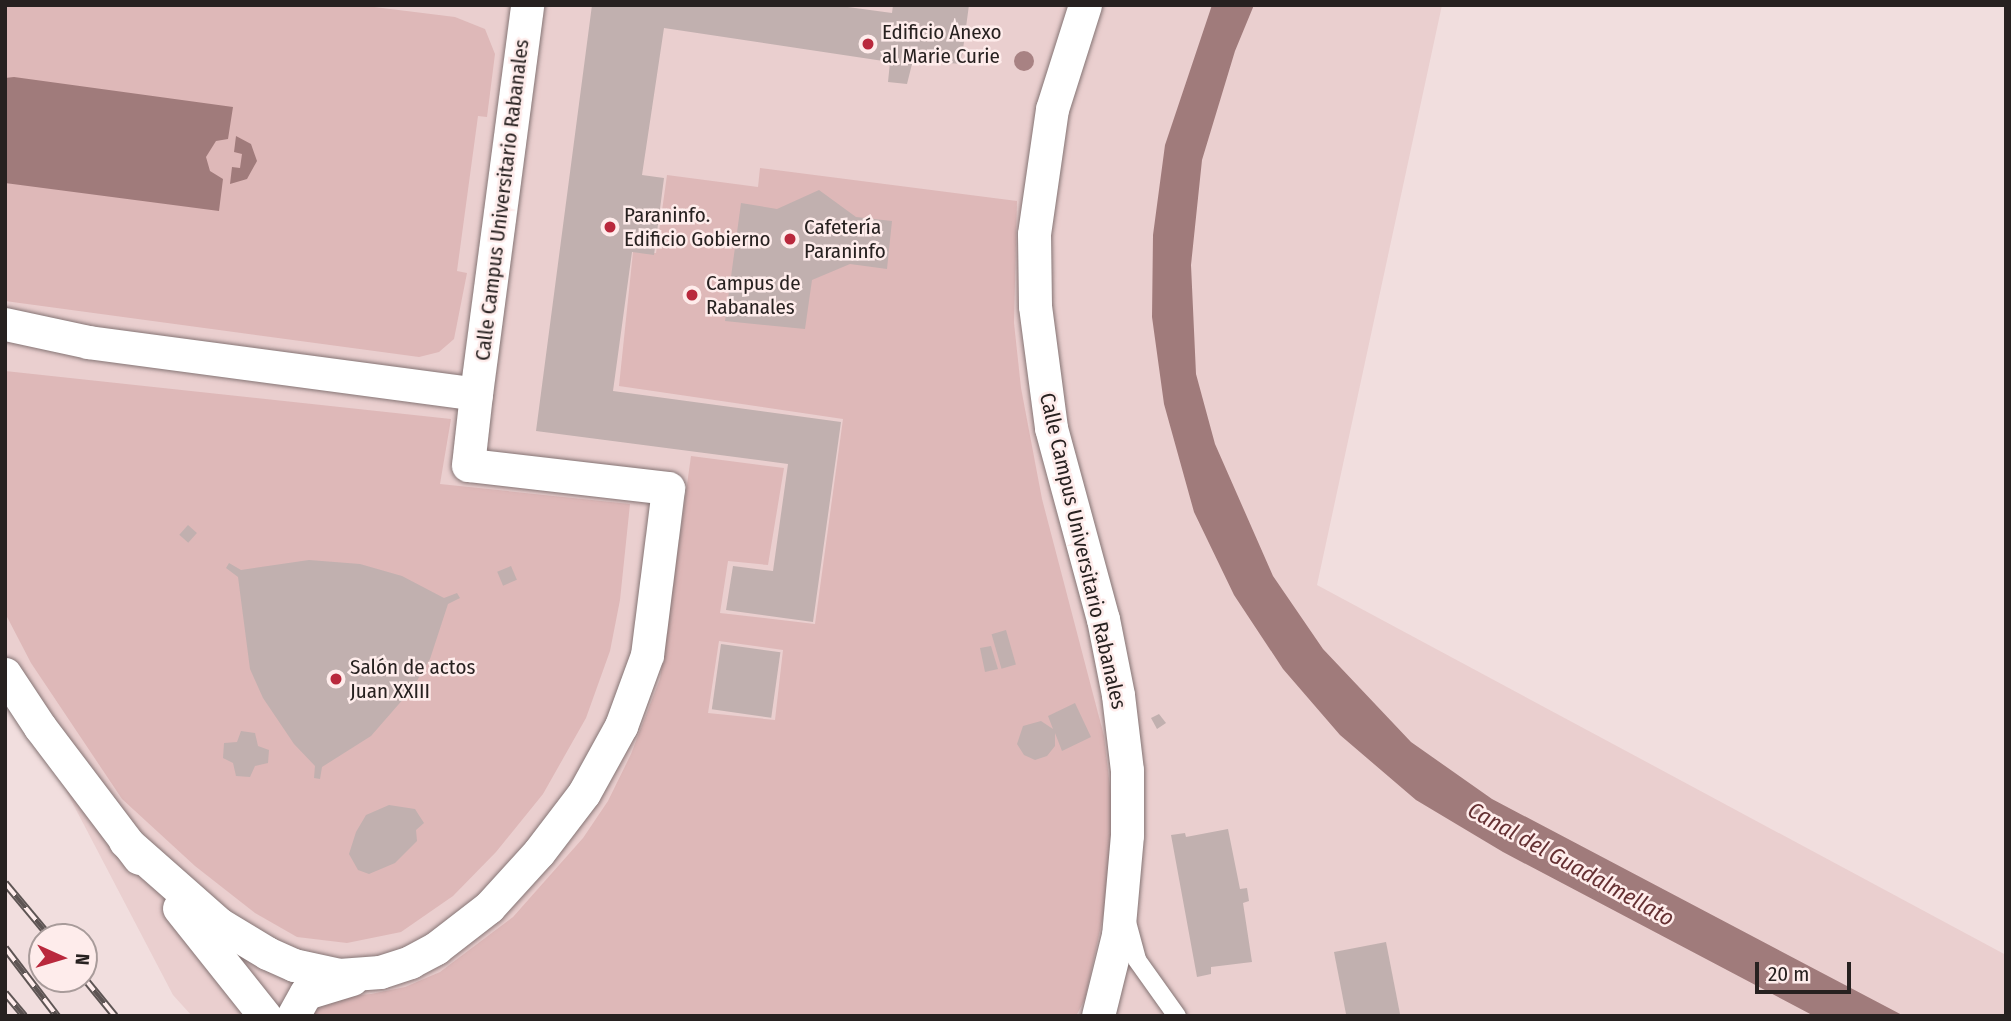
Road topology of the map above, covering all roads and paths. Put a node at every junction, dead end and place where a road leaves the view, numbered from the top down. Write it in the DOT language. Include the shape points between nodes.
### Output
graph roads {
  1 [pos="527,5"];
  2 [pos="1085,5"];
  3 [pos="5,324"];
  4 [pos="89,342"];
  5 [pos="5,344"];
  6 [pos="476,394"];
  7 [pos="5,674"];
  8 [pos="125,841"];
  9 [pos="1122,902"];
  10 [pos="380,972"];
  11 [pos="265,1016"];
  12 [pos="293,1016"];
  13 [pos="1098,1016"];
  14 [pos="1177,1016"];
  1 -- 6 [label="street, Calle Campus Universitario Rabanales"];
  2 -- 9 [label="street, Calle Campus Universitario Rabanales" via="1052,109 1043,157 1034,233 1035,306 1051,428 1103,619 1118,695 1128,770"];
  3 -- 4 [label="street"];
  4 -- 5 [label="street"];
  4 -- 6 [label="street"];
  6 -- 10 [label="street, Calle Campus Universitario Rabanales" via="468,466 668,488 648,655 603,759 584,793 539,852 489,907 436,948"];
  7 -- 8 [label="street, Calle Campus Universitario Rabanales"];
  8 -- 10 [label="street, Calle Campus Universitario Rabanales" via="219,924 267,953 294,965 339,975"];
  8 -- 11 [label="street, Calle Campus Universitario Rabanales"];
  9 -- 13 [label="street, Calle Campus Universitario Rabanales"];
  9 -- 14 [label="lane" via="1137,960"];
  10 -- 12 [label="street, Calle Campus Universitario Rabanales" via="306,993"];
}
